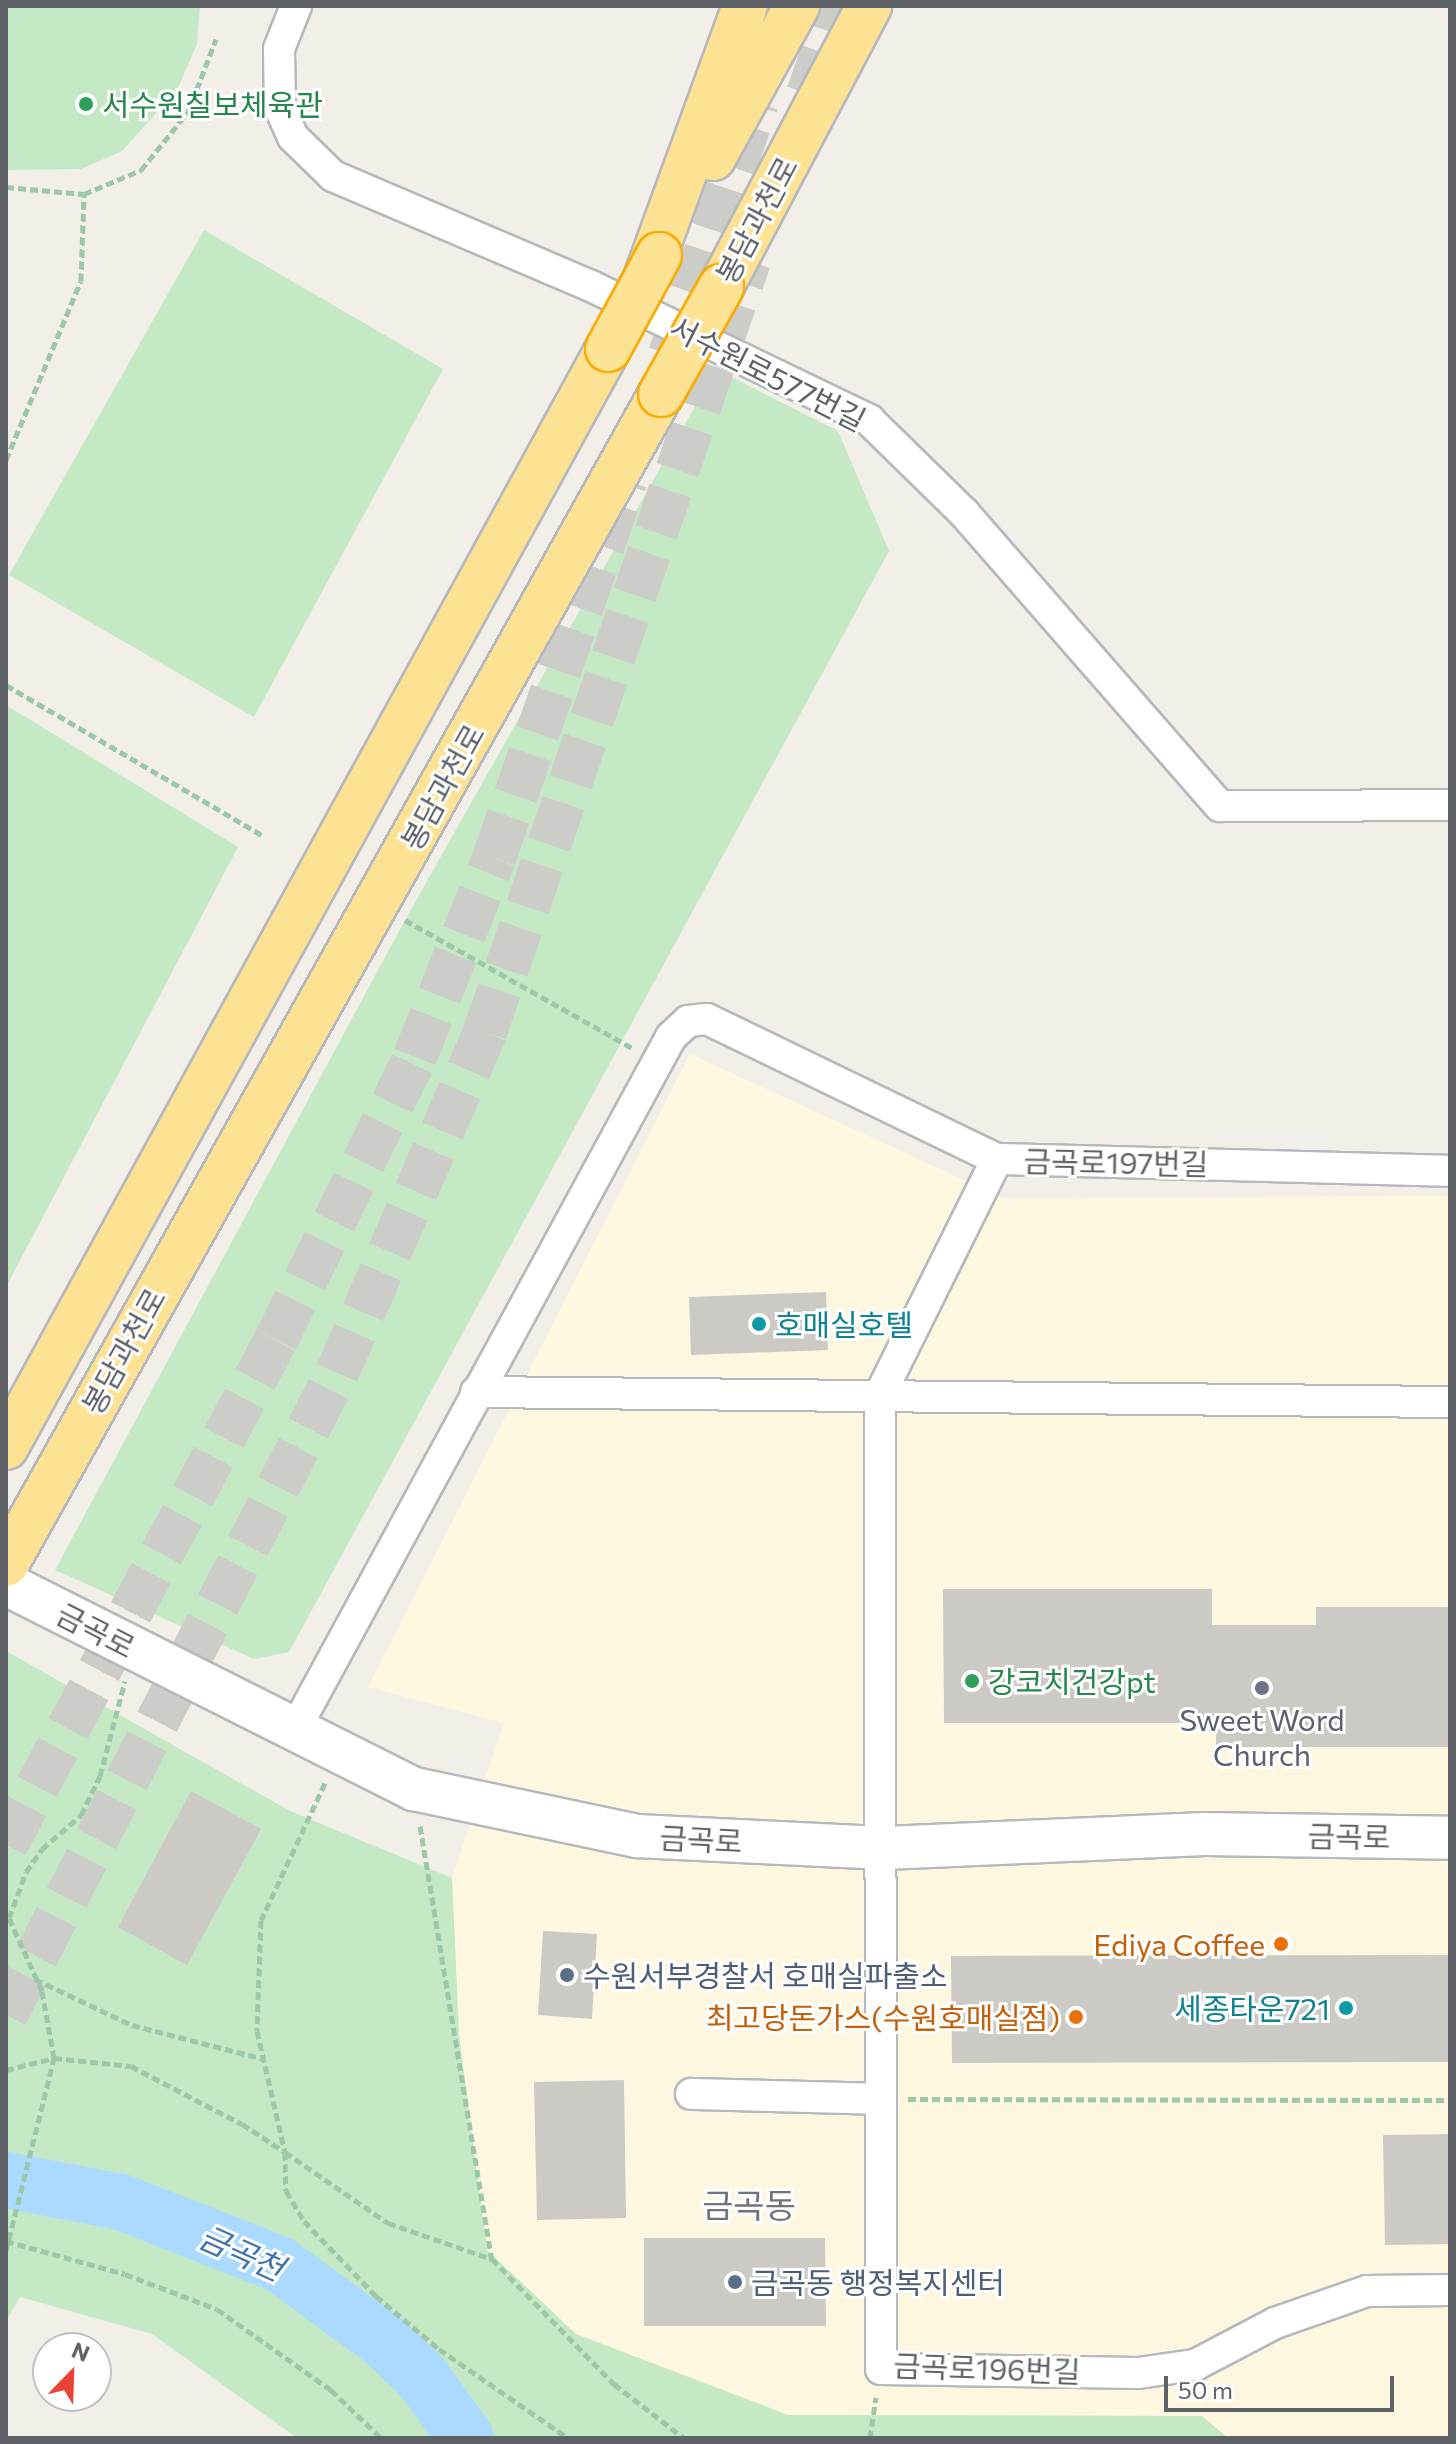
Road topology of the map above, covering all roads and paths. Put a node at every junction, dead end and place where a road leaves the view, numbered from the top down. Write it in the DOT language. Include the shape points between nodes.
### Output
graph roads {
  1 [pos="296,6"];
  2 [pos="745,6"];
  3 [pos="797,6"];
  4 [pos="869,6"];
  5 [pos="216,39"];
  6 [pos="6,187"];
  7 [pos="84,194"];
  8 [pos="653,267"];
  9 [pos="6,460"];
  10 [pos="6,685"];
  11 [pos="1450,805"];
  12 [pos="263,836"];
  13 [pos="405,920"];
  14 [pos="657,1062"];
  15 [pos="997,1159"];
  16 [pos="1450,1171"];
  17 [pos="476,1392"];
  18 [pos="880,1395"];
  19 [pos="1450,1402"];
  20 [pos="6,1447"];
  21 [pos="6,1564"];
  22 [pos="6,1584"];
  23 [pos="133,1649"];
  24 [pos="294,1731"];
  25 [pos="339,1753"];
  26 [pos="414,1789"];
  27 [pos="1450,1838"];
  28 [pos="885,1848"];
  29 [pos="35,1978"];
  30 [pos="54,2058"];
  31 [pos="264,2059"];
  32 [pos="6,2070"];
  33 [pos="691,2094"];
  34 [pos="879,2099"];
  35 [pos="1450,2100"];
  36 [pos="285,2152"];
  37 [pos="8,2242"];
  38 [pos="6,2251"];
  39 [pos="492,2259"];
  40 [pos="1450,2290"];
  41 [pos="881,2369"];
  42 [pos="381,2438"];
  43 [pos="568,2438"];
  44 [pos="684,2438"];
  45 [pos="870,2438"];
  1 -- 11 [label="street, 서수원로577번길" via="279,49 280,108 293,137 333,176 591,286 869,420 964,513 1220,806"];
  2 -- 8 [label="highway"];
  3 -- 8 [label="highway, 봉담과천로"];
  4 -- 21 [label="highway, 봉담과천로, bridge" via="721,287"];
  5 -- 7 [label="path" via="188,112 141,170"];
  6 -- 7 [label="path"];
  7 -- 9 [label="path" via="81,281"];
  8 -- 20 [label="highway, 봉담과천로, bridge"];
  10 -- 12 [label="path"];
  13 -- 14 [label="path"];
  14 -- 15 [label="street" via="688,1021 707,1019"];
  14 -- 17 [label="street"];
  15 -- 16 [label="street, 금곡로197번길"];
  15 -- 18 [label="street, 금곡로197번길"];
  17 -- 18 [label="street"];
  17 -- 24 [label="street"];
  18 -- 19 [label="street"];
  18 -- 28 [label="street, 금곡로197번길"];
  22 -- 23 [label="main road, 금곡로"];
  23 -- 24 [label="main road, 금곡로"];
  23 -- 29 [label="path" via="100,1776 81,1815 42,1849 26,1872 9,1918"];
  24 -- 25 [label="main road, 금곡로"];
  25 -- 26 [label="main road, 금곡로"];
  25 -- 31 [label="path" via="261,1920 257,2031"];
  26 -- 28 [label="main road, 금곡로" via="637,1836"];
  26 -- 39 [label="path"];
  27 -- 28 [label="main road, 금곡로" via="1205,1834"];
  28 -- 34 [label="street, 금곡로196번길"];
  29 -- 30 [label="path" via="49,2013"];
  29 -- 31 [label="path" via="132,2025"];
  30 -- 32 [label="path"];
  30 -- 36 [label="path" via="131,2066"];
  30 -- 37 [label="path"];
  31 -- 36 [label="path"];
  33 -- 34 [label="street"];
  34 -- 35 [label="path"];
  34 -- 41 [label="street, 금곡로196번길"];
  36 -- 39 [label="path" via="388,2223"];
  36 -- 43 [label="path" via="292,2201 366,2286 439,2349"];
  37 -- 38 [label="path"];
  37 -- 42 [label="path" via="125,2274 217,2309 331,2390"];
  39 -- 44 [label="path" via="614,2384"];
  40 -- 41 [label="street, 금곡로196번길" via="1367,2291 1275,2323 1195,2365 1138,2373"];
  41 -- 45 [label="path"];
}
